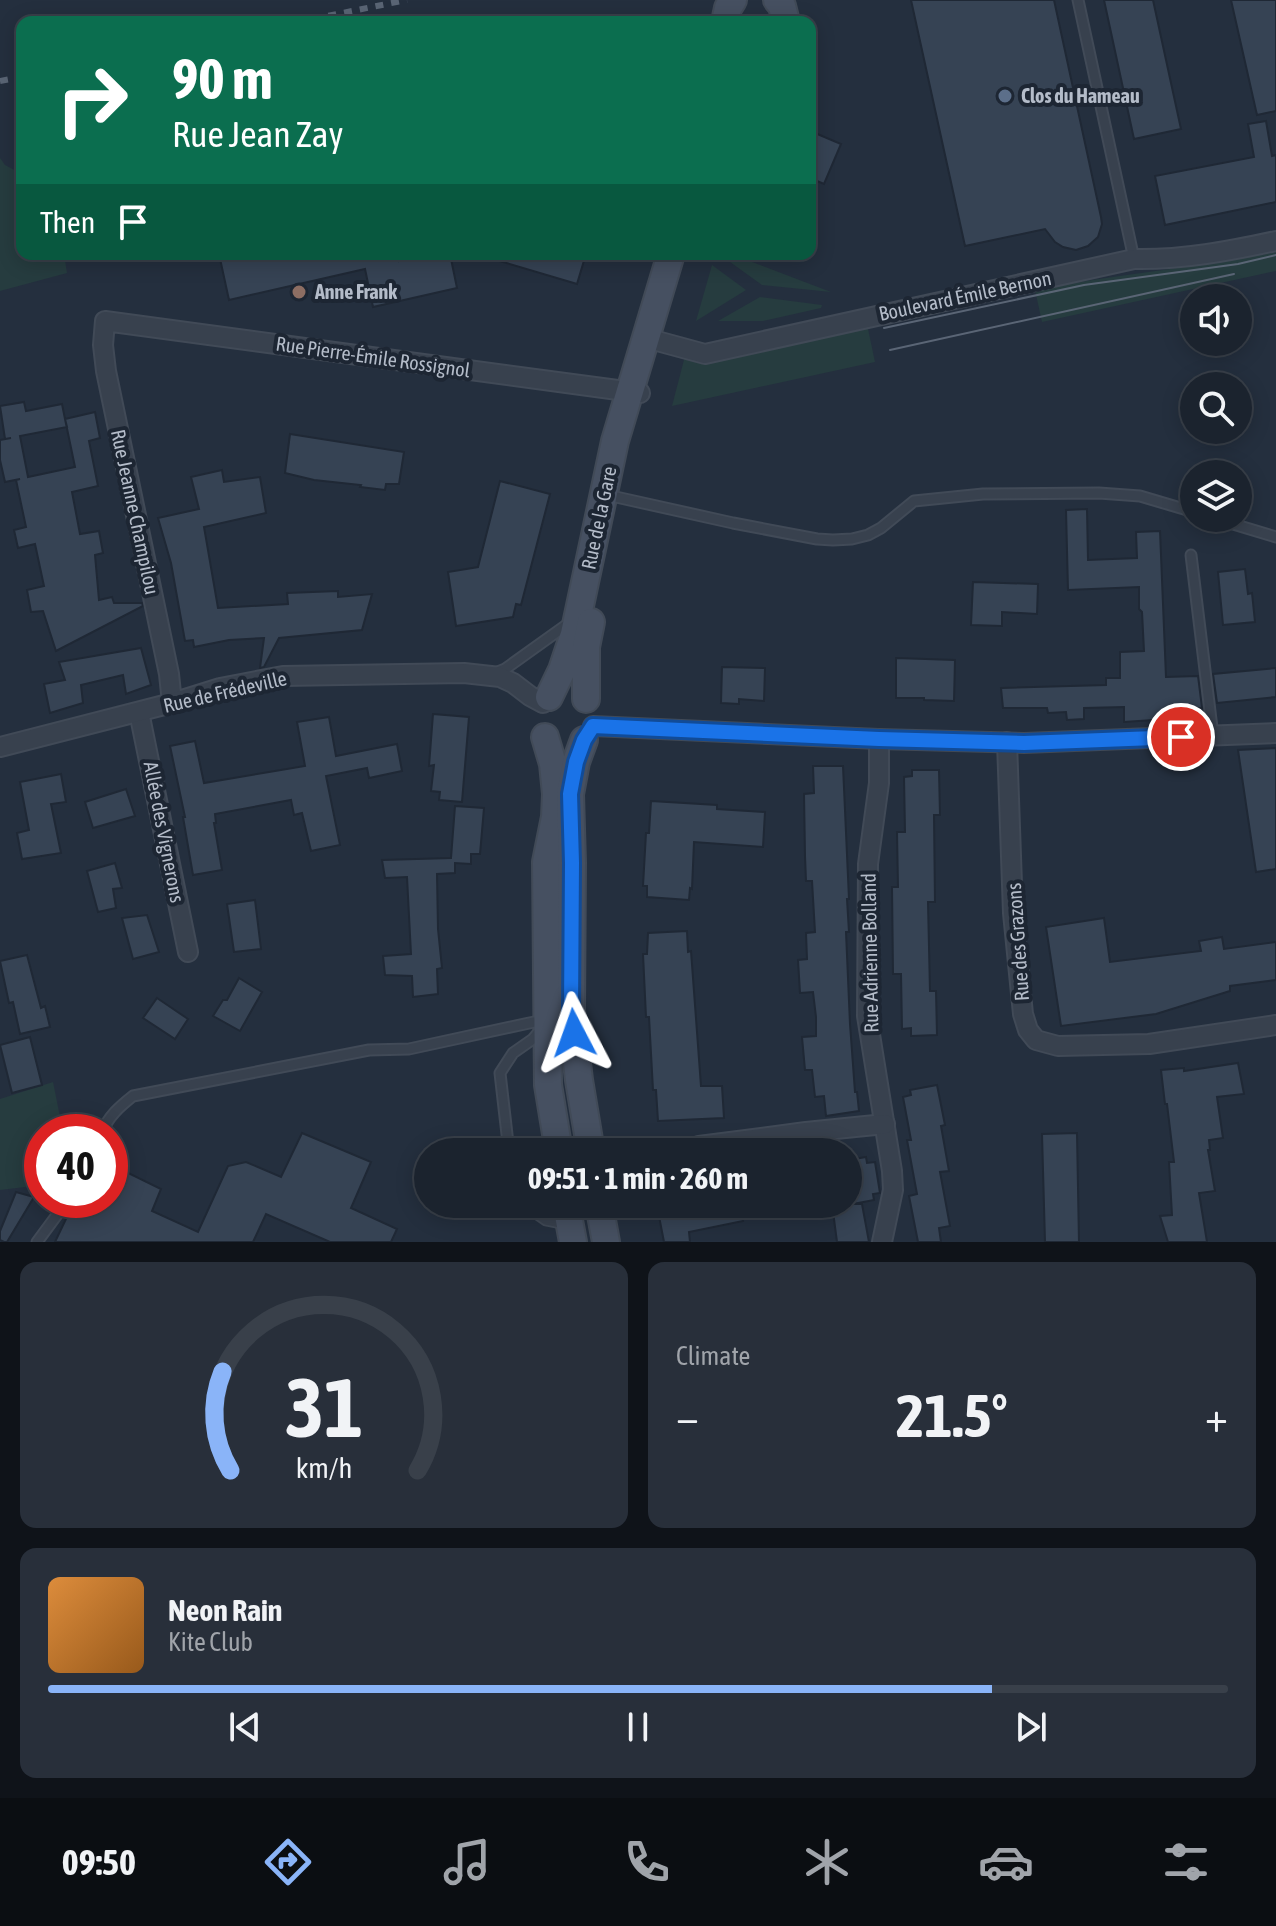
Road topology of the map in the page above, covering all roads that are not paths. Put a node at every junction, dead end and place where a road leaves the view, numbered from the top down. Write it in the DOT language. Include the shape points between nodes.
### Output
graph roads {
  1 [pos="1078,0"];
  2 [pos="1276,241"];
  3 [pos="1134,259"];
  4 [pos="670,260"];
  5 [pos="681,260"];
  6 [pos="105,321"];
  7 [pos="652,340"];
  8 [pos="636,392"];
  9 [pos="616,497"];
  10 [pos="1180,508"];
  11 [pos="1252,530"];
  12 [pos="1276,537"];
  13 [pos="1191,555"];
  14 [pos="578,616"];
  15 [pos="483,675"];
  16 [pos="586,699"];
  17 [pos="546,700"];
  18 [pos="172,703"];
  19 [pos="139,712"];
  20 [pos="589,733"];
  21 [pos="1276,733"];
  22 [pos="1213,736"];
  23 [pos="545,737"];
  24 [pos="879,739"];
  25 [pos="1007,742"];
  26 [pos="0,747"];
  27 [pos="188,952"];
  28 [pos="548,1022"];
  29 [pos="1276,1025"];
  30 [pos="113,1114"];
  31 [pos="885,1124"];
  32 [pos="507,1138"];
  33 [pos="557,1138"];
  34 [pos="589,1138"];
  35 [pos="760,1138"];
  36 [pos="55,1218"];
  37 [pos="543,1218"];
  38 [pos="602,1218"];
  39 [pos="570,1231"];
  40 [pos="37,1242"];
  41 [pos="606,1242"];
  42 [pos="882,1242"];
  1 -- 3 [label="lane"];
  2 -- 3 [label="street, Boulevard Émile Bernon" via="1164,260"];
  3 -- 7 [label="street, Boulevard Émile Bernon" via="705,354"];
  4 -- 7 [label="street, Rue de la Gare"];
  5 -- 7 [label="street, Rue de la Gare"];
  6 -- 8 [label="street, Rue Pierre-Émile Rossignol"];
  6 -- 18 [label="street, Rue Jeanne Champilou" via="106,371"];
  7 -- 8 [label="street, Rue de la Gare"];
  8 -- 9 [label="street, Rue de la Gare"];
  8 -- 14 [label="street, Rue de la Gare" via="615,441"];
  9 -- 10 [label="lane" via="817,539 868,535 914,501 983,494 1099,493 1140,496"];
  9 -- 16 [label="street, Rue de la Gare" via="587,637"];
  11 -- 12 [label="lane"];
  13 -- 22 [label="lane"];
  14 -- 15 [label="lane" via="501,671"];
  14 -- 17 [label="street, Rue de la Gare" via="562,670"];
  15 -- 17 [label="street, Rue de Frédeville" via="500,677"];
  15 -- 18 [label="street, Rue de Frédeville" via="283,676"];
  16 -- 17 [label="street" via="572,691"];
  16 -- 20 [label="street" via="593,712"];
  17 -- 23 [label="street" via="538,720"];
  18 -- 19 [label="street, Rue de Frédeville"];
  19 -- 26 [label="street, Rue de Frédeville"];
  19 -- 27 [label="street, Allée des Vignerons"];
  20 -- 23 [label="street" via="577,745 560,746"];
  20 -- 24 [label="street"];
  20 -- 34 [label="street" via="570,794 571,1010"];
  21 -- 22 [label="street"];
  22 -- 25 [label="street"];
  23 -- 28 [label="street" via="556,794 546,862"];
  24 -- 25 [label="street"];
  24 -- 31 [label="street, Rue Adrienne Bolland" via="868,864 867,1016"];
  25 -- 29 [label="street, Rue des Grazons" via="1013,913 1023,1014 1036,1040 1058,1046 1149,1044"];
  28 -- 30 [label="lane" via="133,1096"];
  28 -- 32 [label="lane" via="513,1053 500,1073"];
  28 -- 33 [label="street" via="548,1085"];
  31 -- 35 [label="street"];
  31 -- 42 [label="street, Rue Adrienne Bolland" via="893,1190"];
  36 -- 40 [label="lane"];
  37 -- 39 [label="lane"];
  38 -- 41 [label="street"];
}
